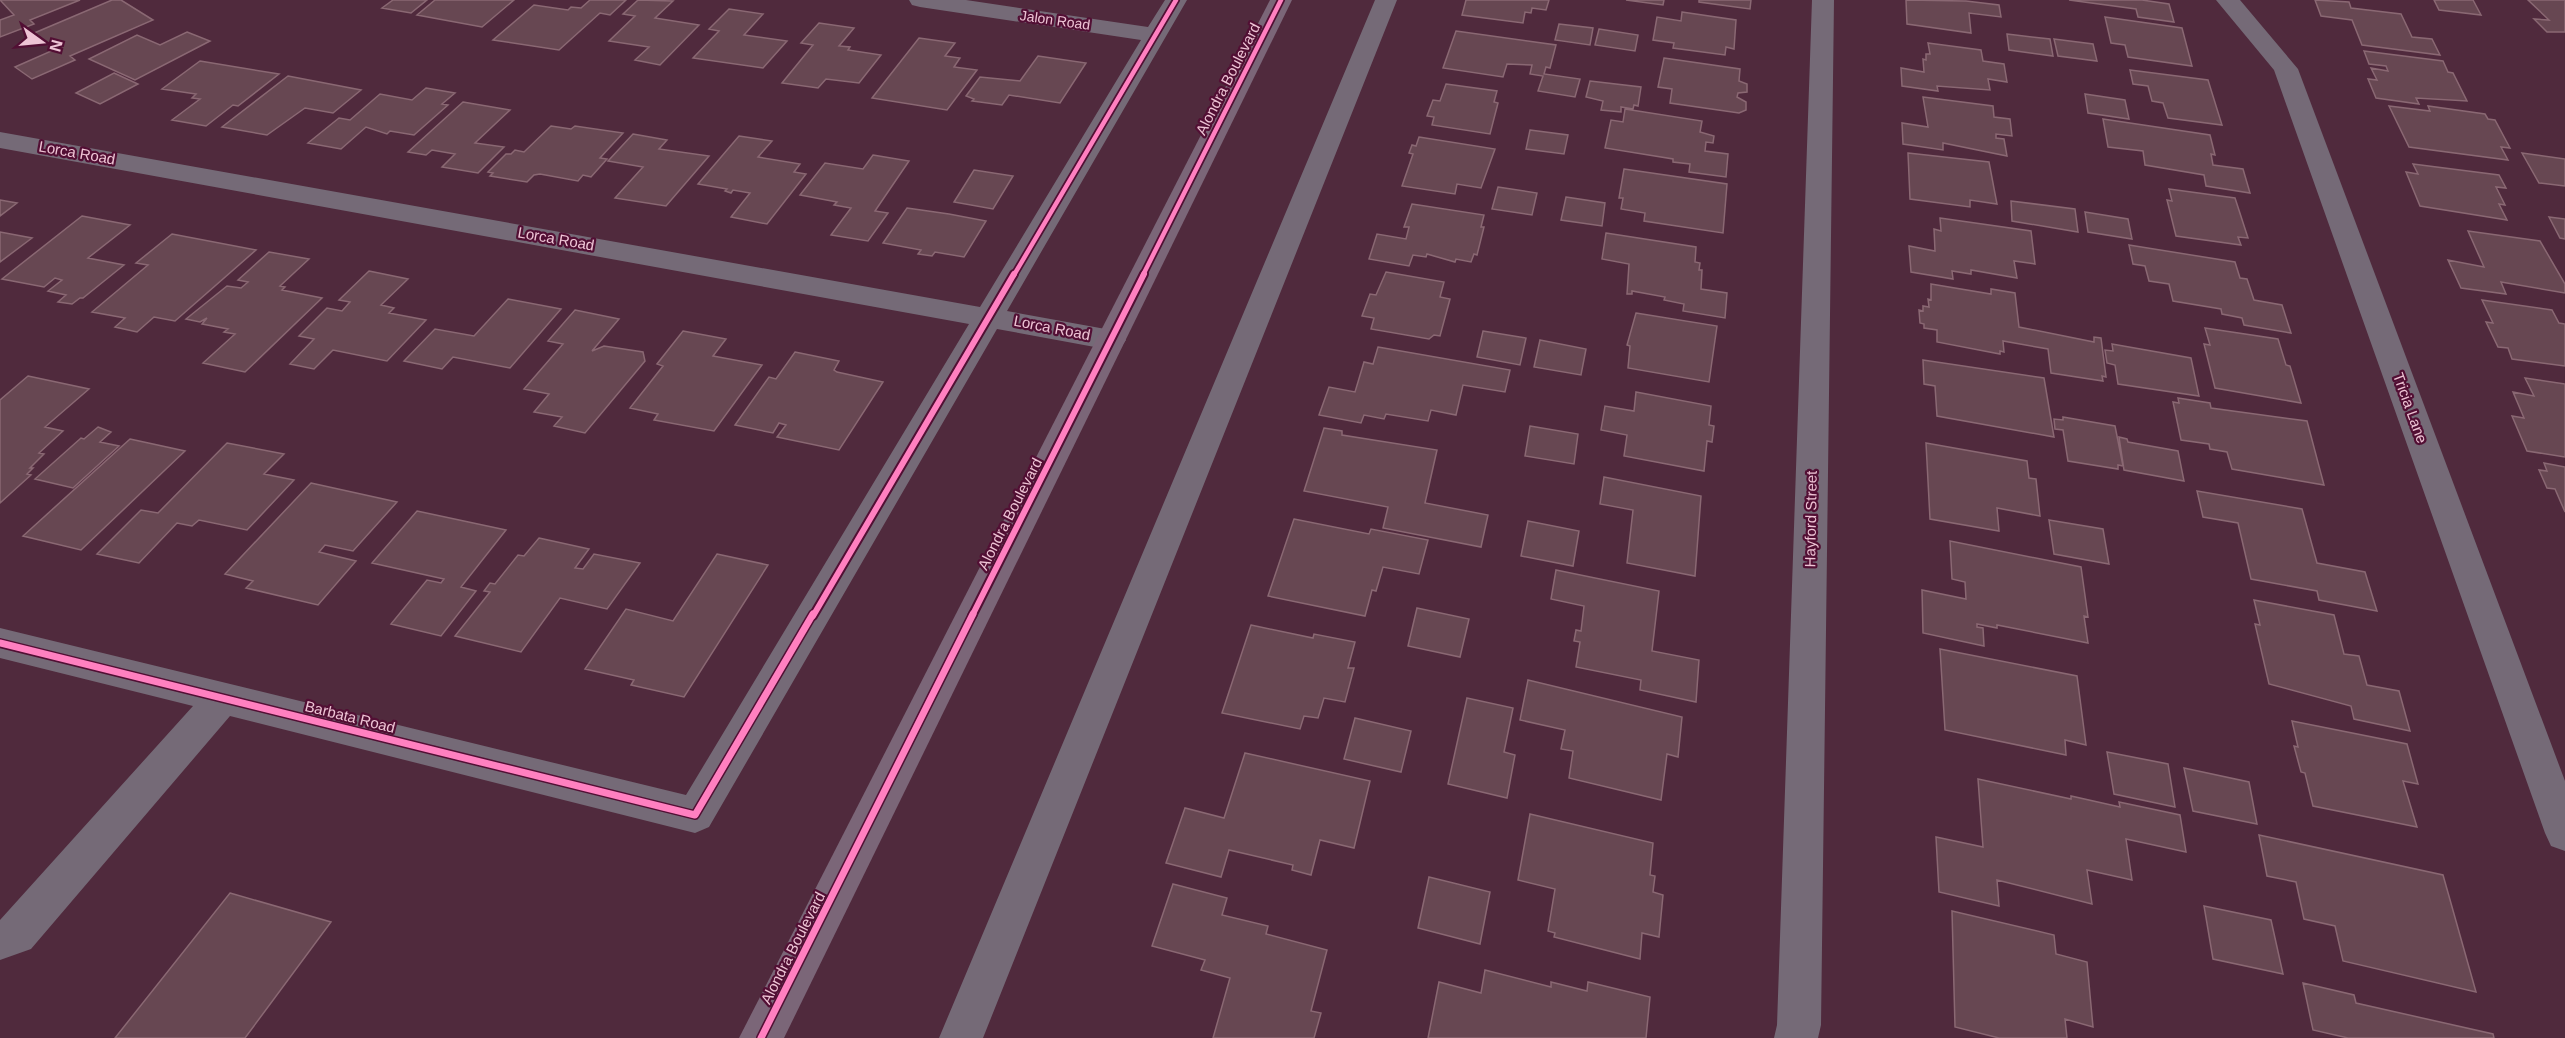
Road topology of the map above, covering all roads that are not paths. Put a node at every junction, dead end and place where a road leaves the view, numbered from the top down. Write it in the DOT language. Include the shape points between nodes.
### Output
graph roads {
  1 [pos="920,0"];
  2 [pos="1176,0"];
  3 [pos="1281,0"];
  4 [pos="1386,0"];
  5 [pos="1823,0"];
  6 [pos="2227,0"];
  7 [pos="1155,35"];
  8 [pos="0,140"];
  9 [pos="989,316"];
  10 [pos="1111,340"];
  11 [pos="0,643"];
  12 [pos="223,698"];
  13 [pos="2565,833"];
  14 [pos="0,940"];
  15 [pos="761,1038"];
  16 [pos="961,1038"];
  17 [pos="1796,1038"];
  1 -- 7 [label="street, Jalon Road"];
  2 -- 7 [label="street"];
  3 -- 10 [label="main road, Alondra Boulevard"];
  4 -- 16 [label="street"];
  5 -- 17 [label="street, Hayford Street"];
  6 -- 13 [label="street, Tricia Lane" via="2286,69"];
  7 -- 9 [label="street"];
  8 -- 9 [label="street, Lorca Road"];
  9 -- 10 [label="street, Lorca Road"];
  9 -- 12 [label="street, Barbata Road" via="695,815"];
  10 -- 15 [label="main road, Alondra Boulevard"];
  11 -- 12 [label="street, Barbata Road"];
  12 -- 14 [label="street" via="16,934"];
}
